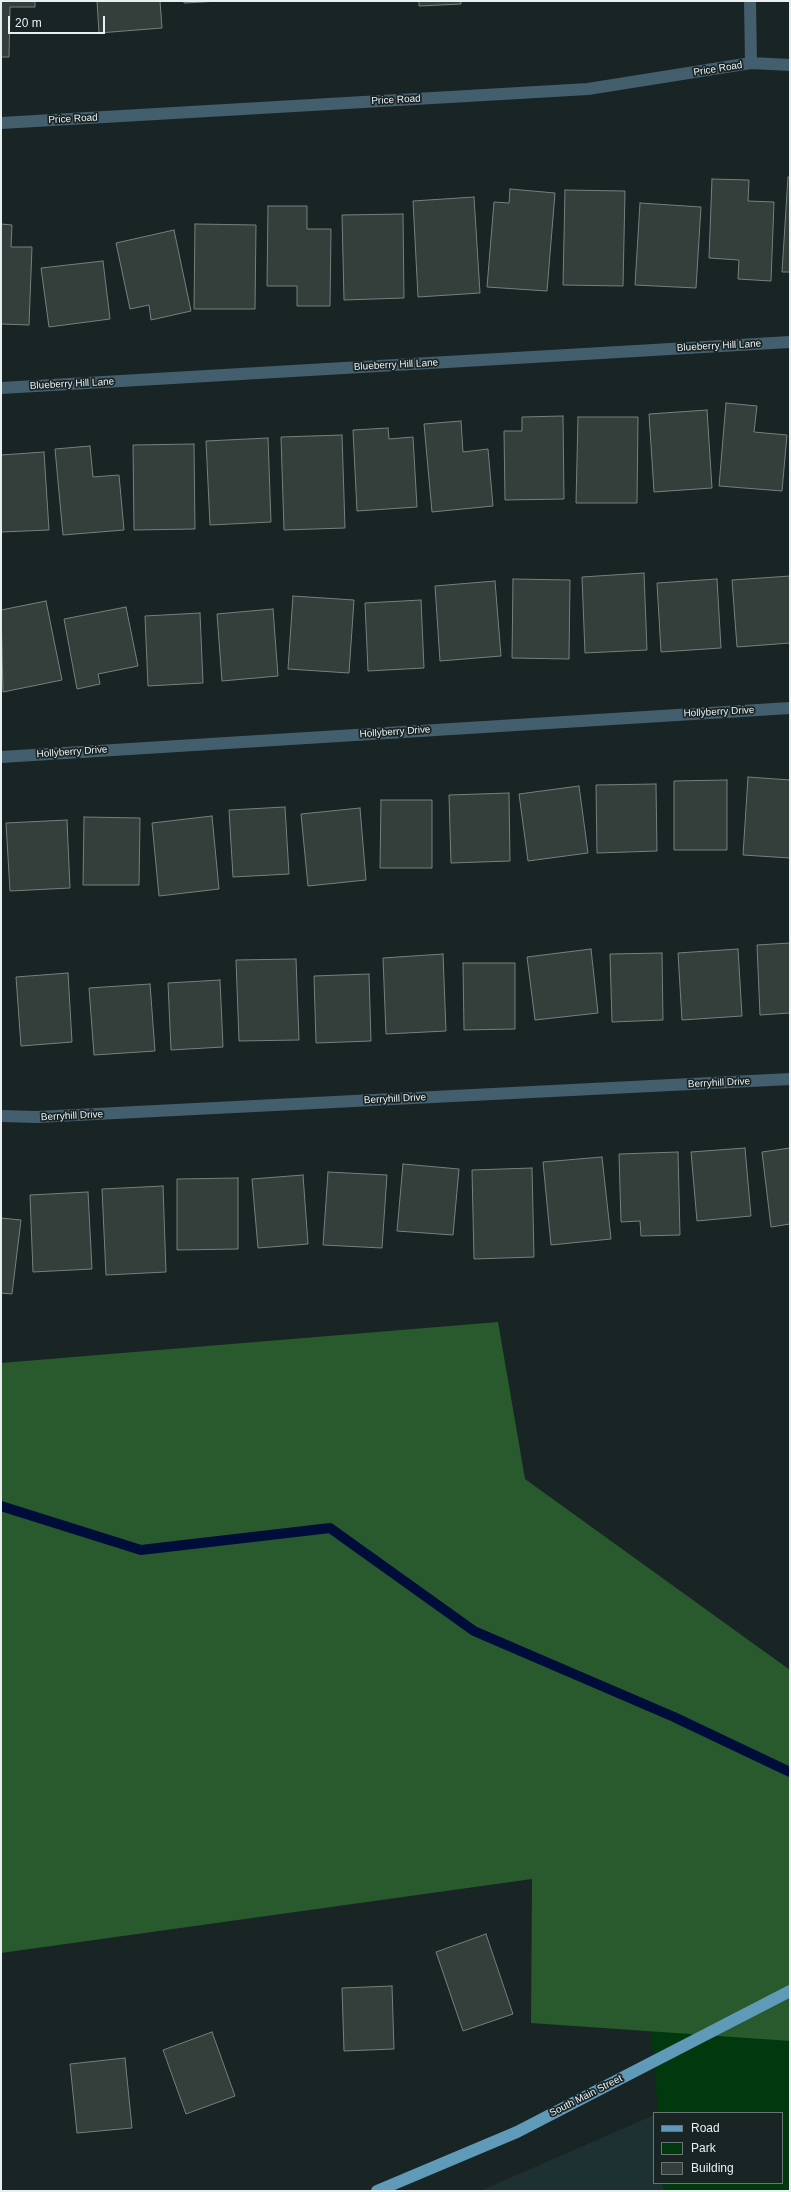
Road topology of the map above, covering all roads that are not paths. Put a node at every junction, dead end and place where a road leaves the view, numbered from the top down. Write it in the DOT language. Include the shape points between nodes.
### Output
graph roads {
  1 [pos="750,1"];
  2 [pos="751,63"];
  3 [pos="790,65"];
  4 [pos="1,123"];
  5 [pos="790,342"];
  6 [pos="1,388"];
  7 [pos="790,708"];
  8 [pos="1,757"];
  9 [pos="790,1079"];
  10 [pos="1,1116"];
  11 [pos="790,1991"];
  12 [pos="377,2191"];
  1 -- 2 [label="street"];
  2 -- 3 [label="street, Price Road"];
  2 -- 4 [label="street, Price Road" via="588,90"];
  5 -- 6 [label="street, Blueberry Hill Lane"];
  7 -- 8 [label="street, Hollyberry Drive"];
  9 -- 10 [label="street, Berryhill Drive" via="37,1118"];
  11 -- 12 [label="main road, South Main Street" via="517,2132"];
}
